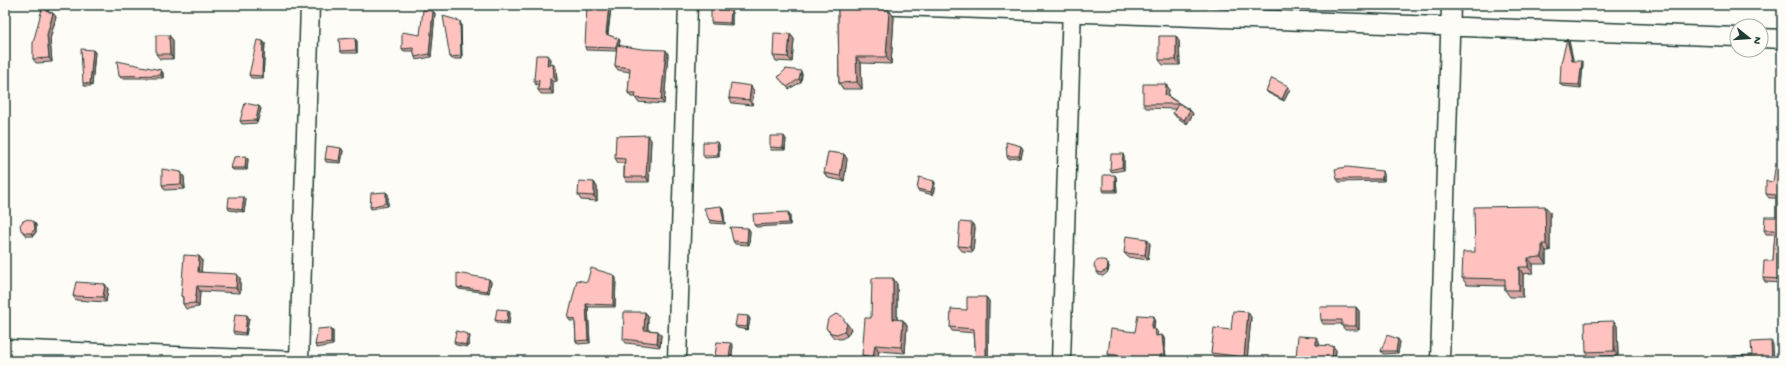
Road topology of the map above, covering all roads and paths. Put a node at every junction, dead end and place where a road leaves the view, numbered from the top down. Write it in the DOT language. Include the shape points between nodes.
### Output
graph roads {
  1 [pos="310,5"];
  2 [pos="688,5"];
  3 [pos="871,5"];
  4 [pos="1450,5"];
  5 [pos="1072,9"];
  6 [pos="1450,26"];
  7 [pos="1729,37"];
  8 [pos="1769,38"];
  9 [pos="1782,39"];
  10 [pos="5,349"];
  11 [pos="299,361"];
  12 [pos="676,361"];
  13 [pos="1061,361"];
  14 [pos="1440,361"];
  1 -- 11 [label="street"];
  2 -- 12 [label="street"];
  3 -- 5 [label="street"];
  4 -- 6 [label="street"];
  5 -- 6 [label="street"];
  5 -- 13 [label="street"];
  6 -- 7 [label="street"];
  6 -- 14 [label="street"];
  8 -- 9 [label="street"];
  10 -- 11 [label="street"];
}
